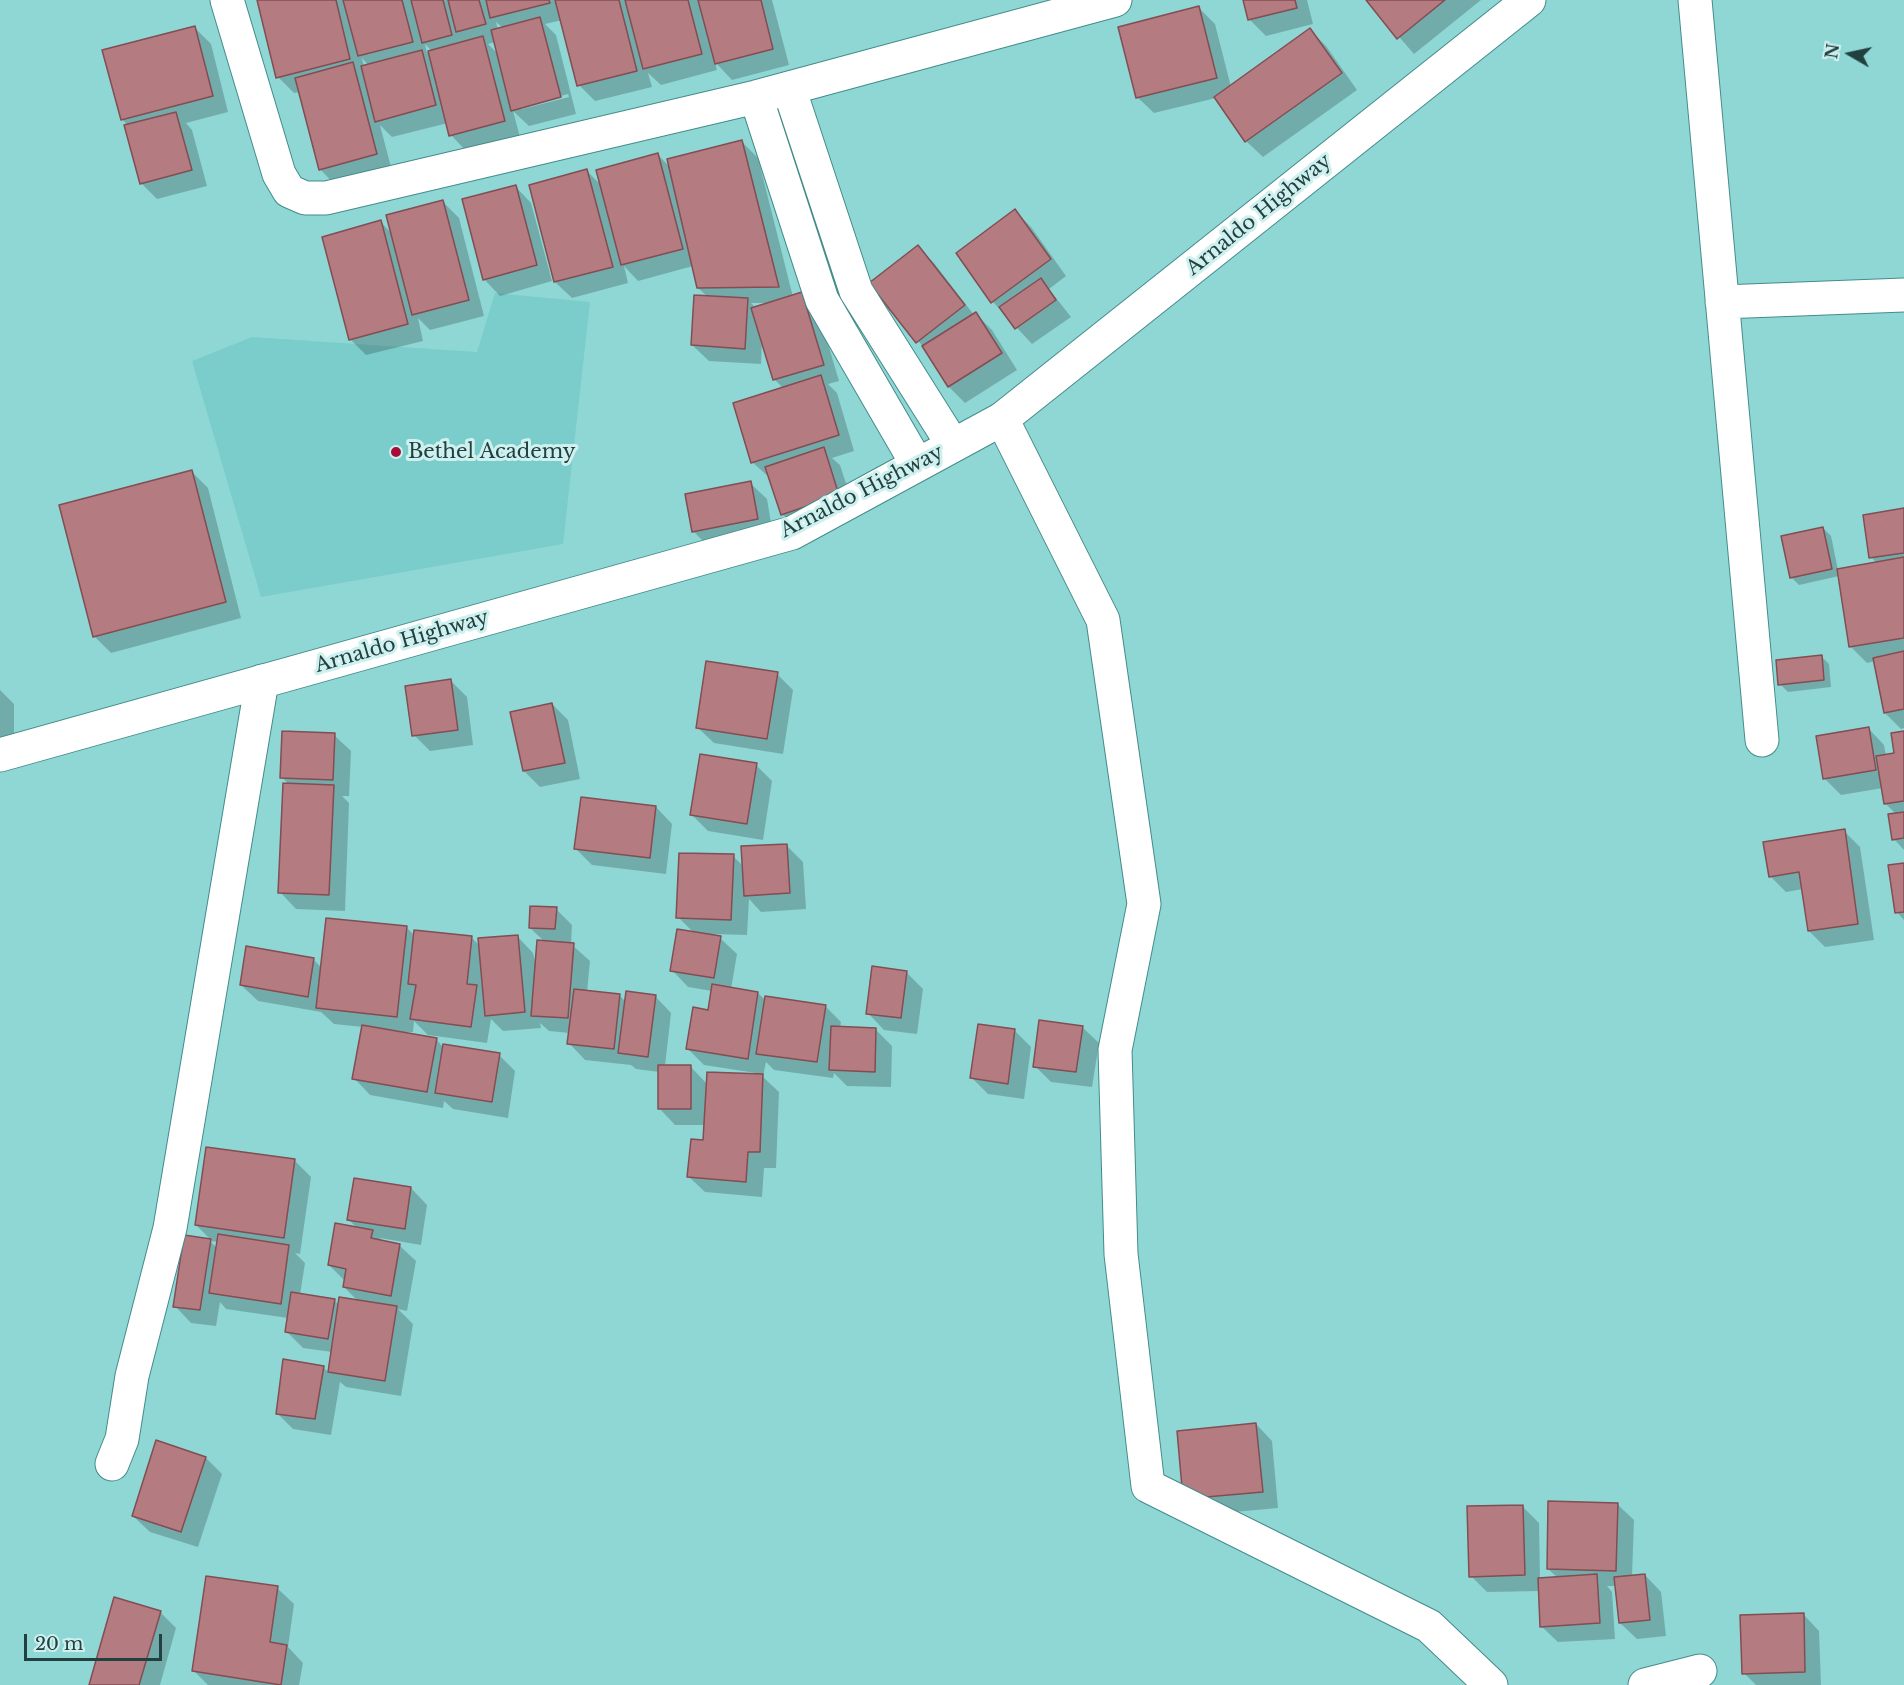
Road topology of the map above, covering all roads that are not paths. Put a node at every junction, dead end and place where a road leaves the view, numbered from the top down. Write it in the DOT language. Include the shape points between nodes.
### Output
graph roads {
  1 [pos="227,0"];
  2 [pos="1114,0"];
  3 [pos="1528,0"];
  4 [pos="1695,0"];
  5 [pos="789,88"];
  6 [pos="756,97"];
  7 [pos="856,291"];
  8 [pos="1904,295"];
  9 [pos="822,300"];
  10 [pos="1722,302"];
  11 [pos="1002,419"];
  12 [pos="953,445"];
  13 [pos="917,464"];
  14 [pos="262,681"];
  15 [pos="1762,740"];
  16 [pos="0,755"];
  17 [pos="112,1464"];
  18 [pos="1700,1671"];
  19 [pos="1491,1685"];
  20 [pos="1645,1685"];
  1 -- 6 [label="street" via="279,174 289,191 305,198 326,198"];
  2 -- 5 [label="street"];
  3 -- 11 [label="street, Arnaldo Highway"];
  4 -- 10 [label="street"];
  5 -- 6 [label="street"];
  5 -- 7 [label="street"];
  6 -- 9 [label="street"];
  7 -- 9 [label="street"];
  7 -- 12 [label="street"];
  8 -- 10 [label="street"];
  9 -- 13 [label="street"];
  10 -- 15 [label="street"];
  11 -- 12 [label="street, Arnaldo Highway"];
  11 -- 19 [label="street" via="1103,620 1144,904 1115,1050 1121,1254 1148,1486 1429,1626"];
  12 -- 13 [label="street, Arnaldo Highway"];
  13 -- 14 [label="street, Arnaldo Highway" via="792,533"];
  14 -- 16 [label="street, Arnaldo Highway"];
  14 -- 17 [label="street" via="170,1228 132,1376 122,1439"];
  18 -- 20 [label="street"];
}
